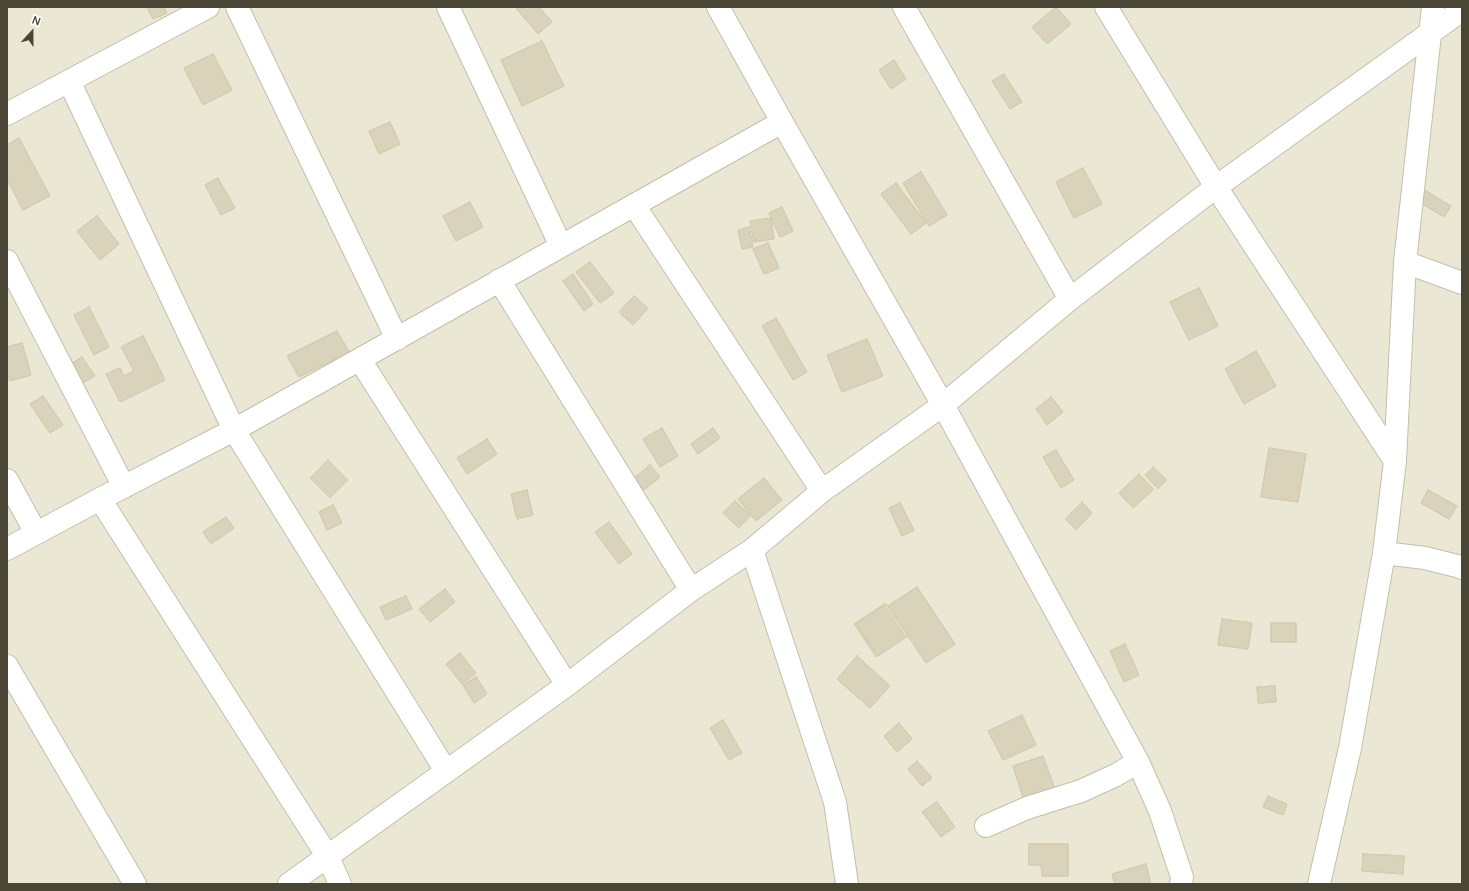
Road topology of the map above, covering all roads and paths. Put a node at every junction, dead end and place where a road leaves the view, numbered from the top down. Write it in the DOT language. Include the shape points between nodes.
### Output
graph roads {
  1 [pos="208,7"];
  2 [pos="237,7"];
  3 [pos="448,7"];
  4 [pos="718,7"];
  5 [pos="904,7"];
  6 [pos="1106,7"];
  7 [pos="1433,7"];
  8 [pos="1462,10"];
  9 [pos="1431,32"];
  10 [pos="69,81"];
  11 [pos="7,114"];
  12 [pos="782,122"];
  13 [pos="1216,187"];
  14 [pos="634,205"];
  15 [pos="561,246"];
  16 [pos="7,261"];
  17 [pos="1405,262"];
  18 [pos="499,280"];
  19 [pos="1462,282"];
  20 [pos="1070,299"];
  21 [pos="397,339"];
  22 [pos="360,360"];
  23 [pos="943,405"];
  24 [pos="234,430"];
  25 [pos="1395,461"];
  26 [pos="7,480"];
  27 [pos="124,487"];
  28 [pos="822,491"];
  29 [pos="100,499"];
  30 [pos="36,533"];
  31 [pos="7,549"];
  32 [pos="752,550"];
  33 [pos="1384,553"];
  34 [pos="1462,566"];
  35 [pos="691,590"];
  36 [pos="7,666"];
  37 [pos="567,685"];
  38 [pos="1138,762"];
  39 [pos="446,771"];
  40 [pos="986,826"];
  41 [pos="328,857"];
  42 [pos="135,884"];
  43 [pos="289,884"];
  44 [pos="340,884"];
  45 [pos="848,884"];
  46 [pos="1181,884"];
  47 [pos="1319,884"];
  1 -- 10 [label="street"];
  2 -- 21 [label="street"];
  3 -- 15 [label="street"];
  4 -- 12 [label="street"];
  5 -- 20 [label="street"];
  6 -- 13 [label="street"];
  7 -- 9 [label="street"];
  8 -- 9 [label="street"];
  9 -- 13 [label="street"];
  9 -- 17 [label="street"];
  10 -- 11 [label="street"];
  10 -- 24 [label="street"];
  12 -- 14 [label="street"];
  12 -- 23 [label="street"];
  13 -- 20 [label="street"];
  13 -- 25 [label="street"];
  14 -- 15 [label="street"];
  14 -- 28 [label="street"];
  15 -- 18 [label="street"];
  16 -- 27 [label="street"];
  17 -- 19 [label="street"];
  17 -- 25 [label="street"];
  18 -- 21 [label="street"];
  18 -- 35 [label="street"];
  20 -- 23 [label="street"];
  21 -- 22 [label="street"];
  22 -- 24 [label="street"];
  22 -- 37 [label="street"];
  23 -- 28 [label="street"];
  23 -- 38 [label="street"];
  24 -- 27 [label="street"];
  24 -- 39 [label="street"];
  25 -- 33 [label="street"];
  26 -- 30 [label="street"];
  27 -- 29 [label="street"];
  28 -- 32 [label="street"];
  29 -- 30 [label="street"];
  29 -- 41 [label="street"];
  30 -- 31 [label="street"];
  32 -- 35 [label="street"];
  32 -- 45 [label="street" via="835,802"];
  33 -- 34 [label="street"];
  33 -- 47 [label="street" via="1350,748"];
  35 -- 37 [label="street"];
  36 -- 42 [label="street"];
  37 -- 39 [label="street"];
  38 -- 40 [label="street" via="1081,791 1027,808"];
  38 -- 46 [label="street" via="1160,811 1182,877"];
  39 -- 41 [label="street"];
  41 -- 43 [label="street"];
  41 -- 44 [label="street"];
}
